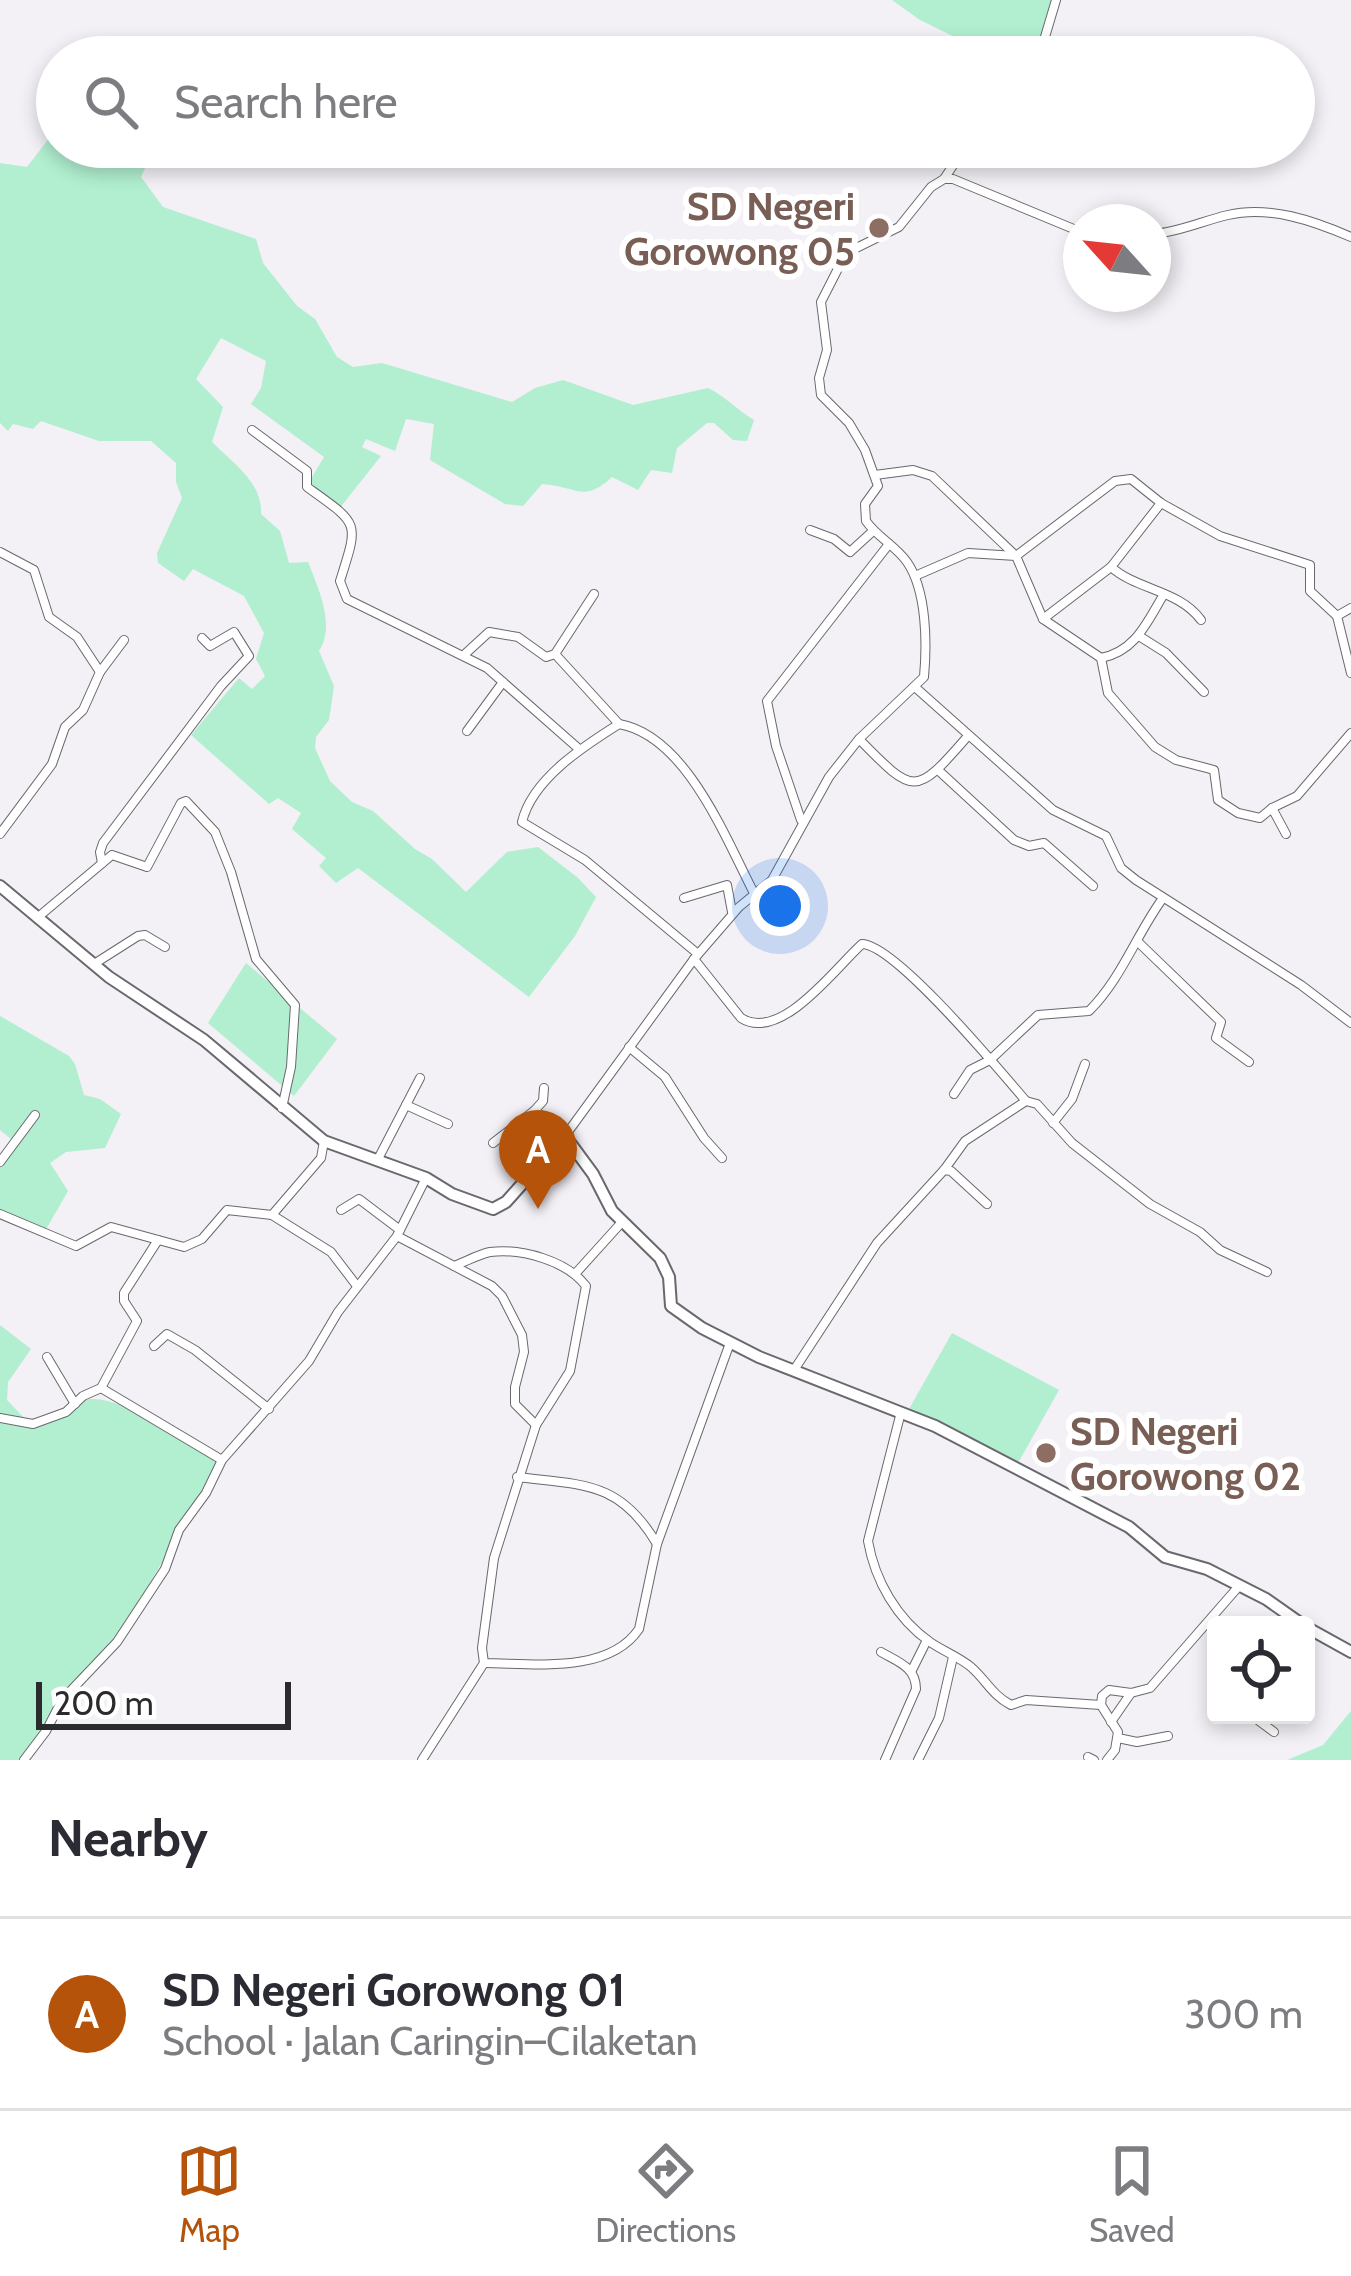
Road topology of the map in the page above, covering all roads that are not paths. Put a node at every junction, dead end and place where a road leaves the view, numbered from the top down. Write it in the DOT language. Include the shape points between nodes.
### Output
graph roads {
  1 [pos="1056,0"];
  2 [pos="1045,36"];
  3 [pos="951,168"];
  4 [pos="944,179"];
  5 [pos="1063,225"];
  6 [pos="1171,232"];
  7 [pos="1351,237"];
  8 [pos="252,430"];
  9 [pos="875,476"];
  10 [pos="1161,503"];
  11 [pos="810,530"];
  12 [pos="873,531"];
  13 [pos="889,544"];
  14 [pos="0,552"];
  15 [pos="1016,556"];
  16 [pos="1111,567"];
  17 [pos="915,576"];
  18 [pos="594,594"];
  19 [pos="1164,594"];
  20 [pos="1351,608"];
  21 [pos="1337,616"];
  22 [pos="1043,619"];
  23 [pos="1201,620"];
  24 [pos="1139,637"];
  25 [pos="202,638"];
  26 [pos="124,640"];
  27 [pos="465,654"];
  28 [pos="555,654"];
  29 [pos="1101,658"];
  30 [pos="100,672"];
  31 [pos="1351,674"];
  32 [pos="503,682"];
  33 [pos="916,688"];
  34 [pos="1204,692"];
  35 [pos="619,724"];
  36 [pos="467,730"];
  37 [pos="1351,733"];
  38 [pos="967,736"];
  39 [pos="860,739"];
  40 [pos="579,749"];
  41 [pos="938,770"];
  42 [pos="1272,808"];
  43 [pos="801,821"];
  44 [pos="0,835"];
  45 [pos="1286,835"];
  46 [pos="102,863"];
  47 [pos="0,886"];
  48 [pos="1093,886"];
  49 [pos="755,895"];
  50 [pos="684,898"];
  51 [pos="1163,898"];
  52 [pos="732,914"];
  53 [pos="36,919"];
  54 [pos="1138,942"];
  55 [pos="165,947"];
  56 [pos="696,957"];
  57 [pos="93,964"];
  58 [pos="1351,1023"];
  59 [pos="629,1047"];
  60 [pos="990,1060"];
  61 [pos="1249,1063"];
  62 [pos="1085,1064"];
  63 [pos="420,1078"];
  64 [pos="544,1088"];
  65 [pos="954,1094"];
  66 [pos="1026,1101"];
  67 [pos="406,1105"];
  68 [pos="282,1108"];
  69 [pos="530,1114"];
  70 [pos="35,1115"];
  71 [pos="1053,1123"];
  72 [pos="448,1124"];
  73 [pos="538,1135"];
  74 [pos="566,1136"];
  75 [pos="324,1141"];
  76 [pos="493,1143"];
  77 [pos="553,1150"];
  78 [pos="722,1158"];
  79 [pos="378,1160"];
  80 [pos="0,1162"];
  81 [pos="944,1170"];
  82 [pos="426,1178"];
  83 [pos="529,1179"];
  84 [pos="987,1204"];
  85 [pos="340,1210"];
  86 [pos="0,1214"];
  87 [pos="272,1215"];
  88 [pos="623,1221"];
  89 [pos="399,1233"];
  90 [pos="158,1240"];
  91 [pos="454,1266"];
  92 [pos="1268,1272"];
  93 [pos="575,1274"];
  94 [pos="357,1286"];
  95 [pos="730,1343"];
  96 [pos="154,1346"];
  97 [pos="47,1357"];
  98 [pos="793,1371"];
  99 [pos="101,1388"];
  100 [pos="75,1404"];
  101 [pos="269,1408"];
  102 [pos="902,1411"];
  103 [pos="0,1418"];
  104 [pos="536,1425"];
  105 [pos="222,1460"];
  106 [pos="517,1477"];
  107 [pos="657,1544"];
  108 [pos="1239,1586"];
  109 [pos="1286,1616"];
  110 [pos="1315,1634"];
  111 [pos="927,1640"];
  112 [pos="881,1652"];
  113 [pos="1351,1652"];
  114 [pos="953,1657"];
  115 [pos="484,1663"];
  116 [pos="912,1670"];
  117 [pos="1131,1693"];
  118 [pos="1101,1706"];
  119 [pos="1111,1722"];
  120 [pos="1263,1724"];
  121 [pos="1274,1732"];
  122 [pos="1168,1736"];
  123 [pos="1118,1738"];
  124 [pos="24,1760"];
  125 [pos="422,1760"];
  126 [pos="885,1760"];
  127 [pos="918,1760"];
  128 [pos="1107,1760"];
  1 -- 2 [label="street"];
  3 -- 4 [label="street"];
  4 -- 5 [label="street"];
  4 -- 9 [label="street" via="899,227 846,253 821,302 821,395 849,422"];
  6 -- 7 [label="street" via="1262,213"];
  8 -- 27 [label="street" via="307,471 307,487 353,530 340,581 347,599"];
  9 -- 12 [label="street" via="878,486 863,511"];
  9 -- 15 [label="street" via="928,473"];
  10 -- 15 [label="street" via="1121,478"];
  10 -- 16 [label="street"];
  10 -- 21 [label="street" via="1220,536 1310,565 1310,591"];
  11 -- 12 [label="street" via="850,552"];
  12 -- 13 [label="street"];
  13 -- 17 [label="street"];
  13 -- 43 [label="street" via="767,701"];
  14 -- 30 [label="street" via="34,570 49,617 83,644"];
  15 -- 17 [label="street" via="968,553"];
  15 -- 22 [label="street"];
  16 -- 19 [label="street"];
  16 -- 22 [label="street"];
  17 -- 33 [label="street" via="926,658"];
  18 -- 28 [label="street"];
  19 -- 23 [label="street"];
  19 -- 24 [label="street"];
  20 -- 21 [label="street"];
  21 -- 31 [label="street"];
  22 -- 29 [label="street"];
  24 -- 29 [label="street"];
  24 -- 34 [label="street"];
  25 -- 46 [label="street" via="210,646 234,632 249,656 103,843"];
  26 -- 30 [label="street"];
  27 -- 28 [label="street" via="489,632"];
  27 -- 32 [label="street"];
  28 -- 35 [label="street"];
  29 -- 42 [label="street" via="1108,693 1155,748 1214,770 1224,806 1260,818"];
  30 -- 44 [label="street" via="52,764"];
  32 -- 36 [label="street"];
  32 -- 40 [label="street"];
  33 -- 38 [label="street"];
  33 -- 39 [label="street"];
  35 -- 40 [label="street"];
  35 -- 49 [label="street" via="680,764"];
  37 -- 42 [label="street" via="1297,796"];
  38 -- 41 [label="street"];
  38 -- 51 [label="street" via="1053,810 1106,836 1121,868"];
  39 -- 41 [label="street" via="910,784"];
  39 -- 43 [label="street"];
  40 -- 56 [label="street" via="533,797 522,822 585,860"];
  41 -- 48 [label="street" via="1014,840 1044,844"];
  42 -- 45 [label="street"];
  43 -- 49 [label="street" via="779,869"];
  46 -- 53 [label="street"];
  46 -- 68 [label="street" via="116,855 147,866 183,801 210,823 256,959 296,1005"];
  47 -- 53 [label="street"];
  49 -- 52 [label="street"];
  50 -- 52 [label="street" via="727,885"];
  51 -- 54 [label="street"];
  51 -- 58 [label="street"];
  52 -- 56 [label="street"];
  53 -- 57 [label="street"];
  54 -- 60 [label="street" via="1089,1011 1038,1015"];
  54 -- 61 [label="street" via="1221,1022 1216,1038"];
  55 -- 57 [label="street" via="139,936"];
  56 -- 59 [label="street"];
  56 -- 60 [label="street" via="741,1018 762,1024 800,1005 859,946 871,944"];
  57 -- 68 [label="street" via="204,1040"];
  59 -- 74 [label="street"];
  59 -- 78 [label="street" via="665,1077"];
  60 -- 65 [label="street" via="970,1070"];
  60 -- 66 [label="street"];
  62 -- 71 [label="street"];
  63 -- 67 [label="street"];
  64 -- 69 [label="street"];
  66 -- 71 [label="street"];
  66 -- 81 [label="street" via="965,1141"];
  67 -- 72 [label="street"];
  67 -- 79 [label="street"];
  68 -- 75 [label="street"];
  69 -- 73 [label="street"];
  69 -- 74 [label="street"];
  69 -- 76 [label="street"];
  70 -- 80 [label="street"];
  71 -- 92 [label="street" via="1150,1204"];
  73 -- 77 [label="street"];
  73 -- 83 [label="street" via="513,1162"];
  74 -- 77 [label="street"];
  74 -- 88 [label="street"];
  75 -- 79 [label="street"];
  75 -- 87 [label="street" via="321,1158"];
  77 -- 83 [label="street"];
  79 -- 82 [label="street"];
  81 -- 84 [label="street"];
  81 -- 98 [label="street" via="877,1243"];
  82 -- 83 [label="street" via="493,1209"];
  82 -- 89 [label="street"];
  85 -- 89 [label="street" via="359,1199"];
  86 -- 90 [label="street" via="76,1246 111,1227"];
  87 -- 90 [label="street" via="227,1210 194,1245"];
  87 -- 94 [label="street" via="332,1252"];
  88 -- 93 [label="street"];
  88 -- 95 [label="street" via="660,1258 671,1306"];
  89 -- 91 [label="street"];
  89 -- 94 [label="street"];
  90 -- 99 [label="street" via="124,1293 137,1321"];
  91 -- 93 [label="street" via="490,1252 550,1260"];
  91 -- 104 [label="street" via="497,1290 522,1335 513,1396"];
  93 -- 104 [label="street" via="587,1297 570,1371"];
  94 -- 101 [label="street"];
  95 -- 98 [label="street"];
  95 -- 107 [label="street"];
  96 -- 101 [label="street" via="167,1334"];
  97 -- 100 [label="street"];
  98 -- 102 [label="street"];
  99 -- 100 [label="street"];
  99 -- 105 [label="street"];
  100 -- 103 [label="street" via="33,1424"];
  101 -- 105 [label="street"];
  102 -- 108 [label="street" via="1087,1504 1165,1557"];
  102 -- 111 [label="street" via="868,1541 898,1615"];
  104 -- 106 [label="street"];
  105 -- 124 [label="street" via="160,1579"];
  106 -- 107 [label="street" via="622,1499"];
  106 -- 115 [label="street" via="489,1587"];
  107 -- 115 [label="street" via="639,1629 627,1642 584,1660"];
  108 -- 109 [label="street"];
  108 -- 117 [label="street" via="1156,1683"];
  110 -- 113 [label="street"];
  111 -- 114 [label="street"];
  111 -- 116 [label="street"];
  112 -- 116 [label="street"];
  114 -- 118 [label="street" via="1011,1706"];
  114 -- 127 [label="street" via="939,1718"];
  115 -- 125 [label="street"];
  116 -- 126 [label="street" via="916,1689"];
  117 -- 118 [label="street" via="1109,1690"];
  117 -- 119 [label="street"];
  118 -- 119 [label="street"];
  119 -- 123 [label="street"];
  120 -- 121 [label="street"];
  122 -- 123 [label="street"];
  123 -- 128 [label="street"];
}
